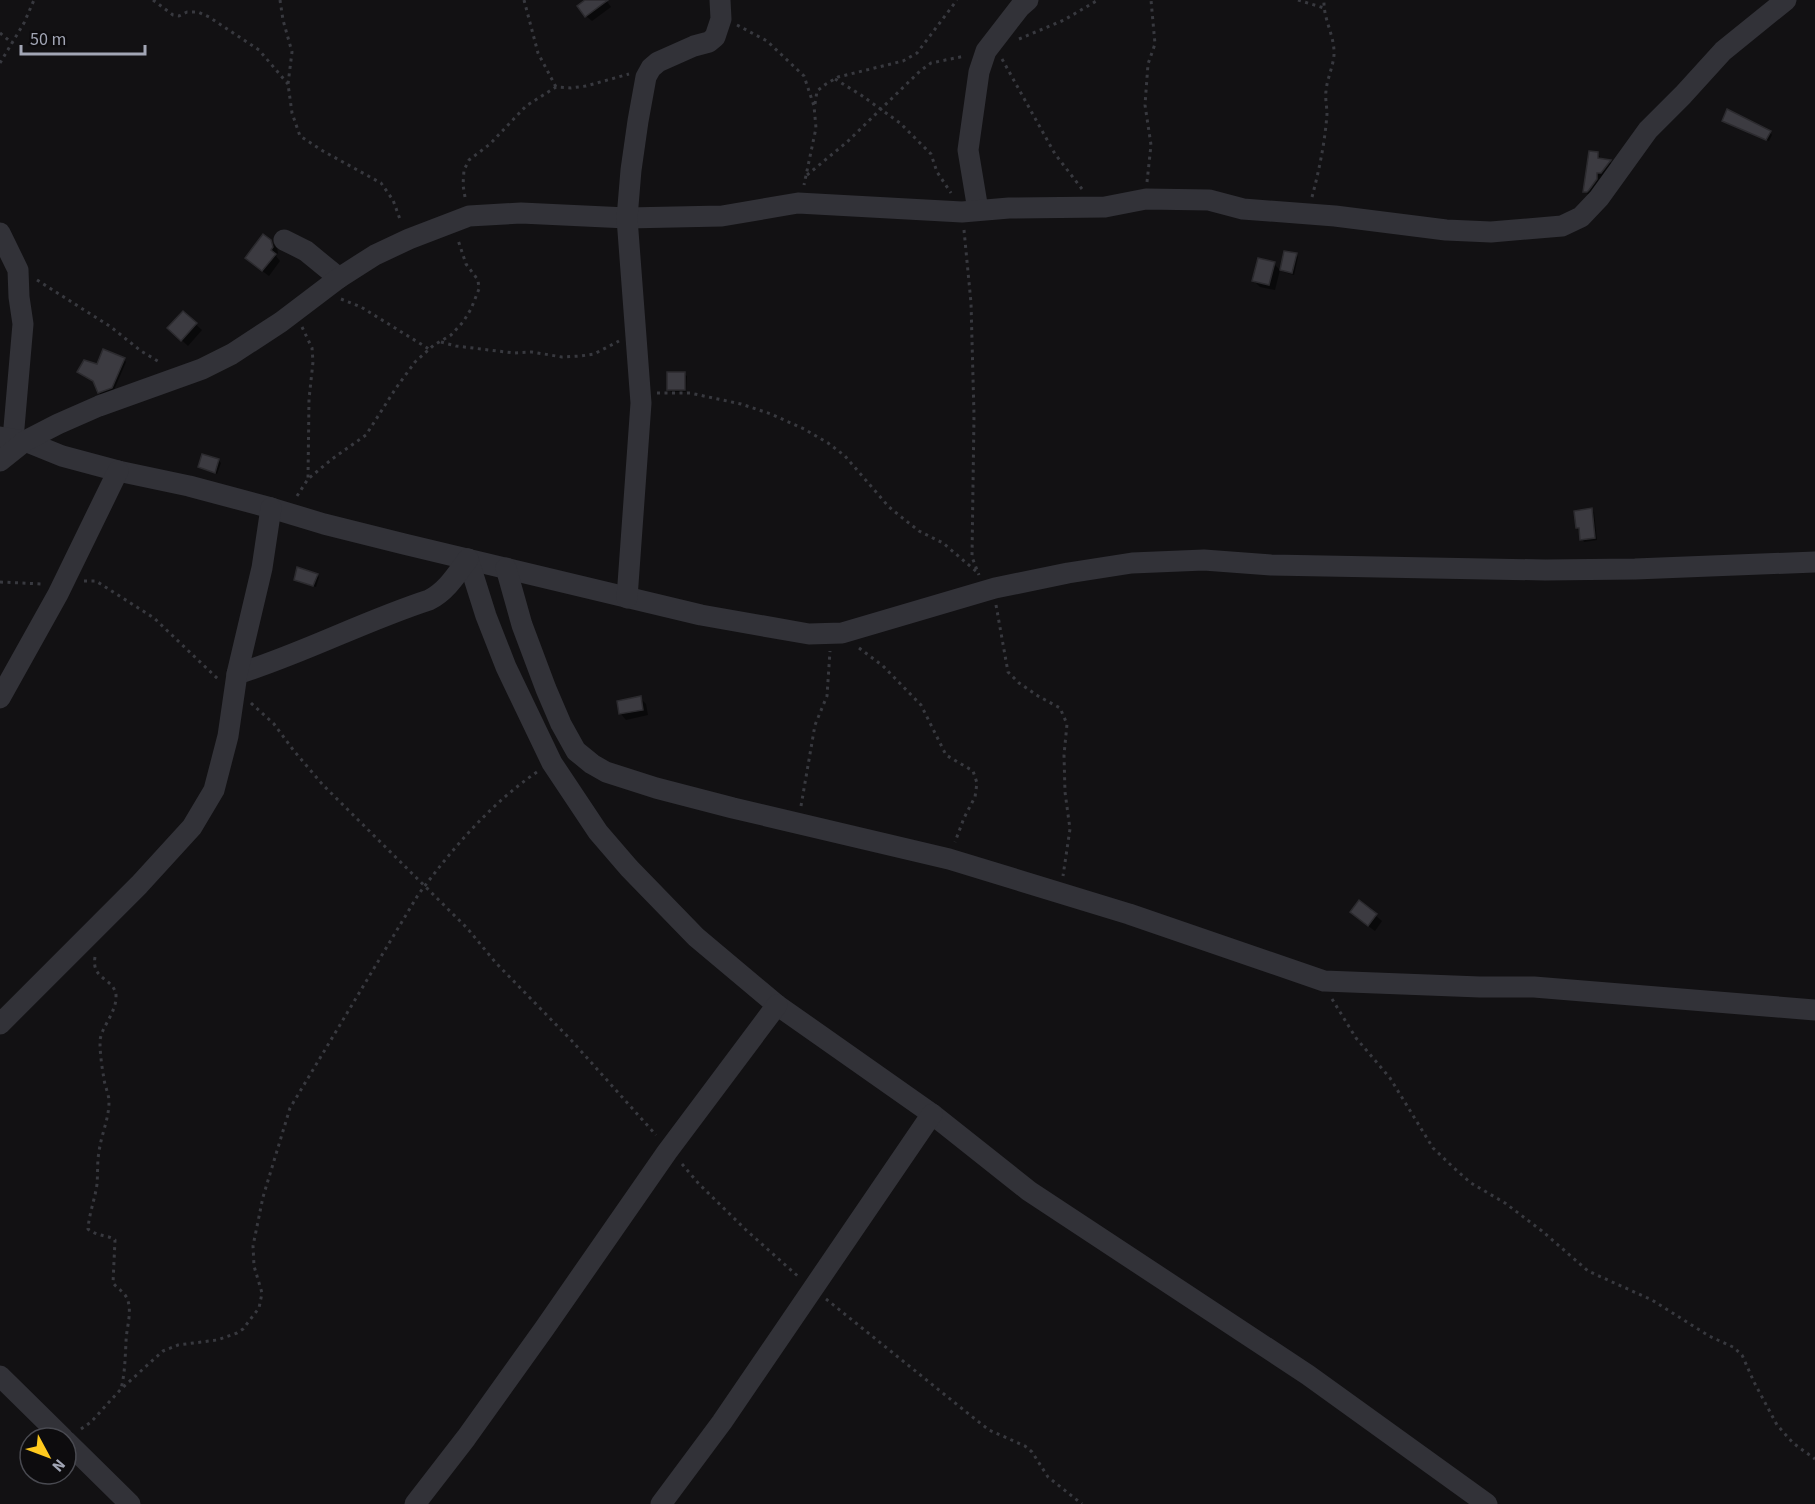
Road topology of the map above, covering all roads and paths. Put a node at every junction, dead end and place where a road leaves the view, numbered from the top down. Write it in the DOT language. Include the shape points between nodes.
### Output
graph roads {
  1 [pos="34,0"];
  2 [pos="153,0"];
  3 [pos="280,0"];
  4 [pos="524,0"];
  5 [pos="957,0"];
  6 [pos="1028,0"];
  7 [pos="1098,0"];
  8 [pos="1151,0"];
  9 [pos="1298,0"];
  10 [pos="1324,0"];
  11 [pos="1786,0"];
  12 [pos="1324,8"];
  13 [pos="721,9"];
  14 [pos="0,33"];
  15 [pos="1017,39"];
  16 [pos="12,43"];
  17 [pos="986,51"];
  18 [pos="0,63"];
  19 [pos="651,68"];
  20 [pos="835,79"];
  21 [pos="288,84"];
  22 [pos="555,87"];
  23 [pos="814,106"];
  24 [pos="881,110"];
  25 [pos="807,175"];
  26 [pos="1146,199"];
  27 [pos="798,203"];
  28 [pos="1096,207"];
  29 [pos="970,211"];
  30 [pos="1308,214"];
  31 [pos="627,218"];
  32 [pos="461,219"];
  33 [pos="0,233"];
  34 [pos="408,239"];
  35 [pos="284,240"];
  36 [pos="18,270"];
  37 [pos="339,278"];
  38 [pos="319,293"];
  39 [pos="299,308"];
  40 [pos="636,332"];
  41 [pos="439,342"];
  42 [pos="429,349"];
  43 [pos="170,364"];
  44 [pos="640,393"];
  45 [pos="12,439"];
  46 [pos="0,461"];
  47 [pos="118,471"];
  48 [pos="308,479"];
  49 [pos="279,510"];
  50 [pos="468,559"];
  51 [pos="1815,562"];
  52 [pos="506,568"];
  53 [pos="0,582"];
  54 [pos="986,584"];
  55 [pos="62,585"];
  56 [pos="627,598"];
  57 [pos="837,633"];
  58 [pos="235,683"];
  59 [pos="0,698"];
  60 [pos="552,763"];
  61 [pos="798,822"];
  62 [pos="949,859"];
  63 [pos="425,886"];
  64 [pos="1059,892"];
  65 [pos="95,955"];
  66 [pos="1324,981"];
  67 [pos="777,1005"];
  68 [pos="1815,1010"];
  69 [pos="0,1024"];
  70 [pos="932,1114"];
  71 [pos="667,1152"];
  72 [pos="813,1288"];
  73 [pos="0,1376"];
  74 [pos="122,1389"];
  75 [pos="55,1426"];
  76 [pos="78,1431"];
  77 [pos="78,1449"];
  78 [pos="1815,1459"];
  79 [pos="130,1504"];
  80 [pos="415,1504"];
  81 [pos="661,1504"];
  82 [pos="1082,1504"];
  83 [pos="1487,1504"];
  1 -- 16 [label="path"];
  2 -- 21 [label="path" via="173,15 198,12 221,25 260,50"];
  3 -- 21 [label="path" via="292,52"];
  4 -- 22 [label="path" via="538,53"];
  5 -- 20 [label="path" via="917,53 903,61"];
  6 -- 17 [label="street"];
  7 -- 15 [label="path" via="1064,20"];
  8 -- 26 [label="path" via="1155,44 1148,64 1145,105 1151,145"];
  9 -- 12 [label="path"];
  10 -- 12 [label="path"];
  11 -- 30 [label="street" via="1723,51 1648,130 1599,198 1581,217 1562,226 1491,232 1446,230"];
  12 -- 30 [label="path" via="1334,55 1326,88 1327,113 1318,173"];
  13 -- 19 [label="street" via="716,37"];
  13 -- 23 [label="path" via="766,41 804,76"];
  14 -- 16 [label="path"];
  16 -- 18 [label="path"];
  17 -- 24 [label="path" via="931,63"];
  17 -- 28 [label="path" via="996,48 1055,154"];
  17 -- 29 [label="street" via="979,72 968,150"];
  19 -- 22 [label="path" via="586,86"];
  19 -- 31 [label="street" via="638,121"];
  20 -- 23 [label="path" via="817,91"];
  20 -- 24 [label="path"];
  21 -- 34 [label="path" via="300,136 381,183 393,200"];
  22 -- 32 [label="path" via="526,106 469,160"];
  23 -- 25 [label="path" via="816,128"];
  24 -- 25 [label="path"];
  24 -- 29 [label="path" via="931,154 937,172"];
  25 -- 27 [label="path"];
  26 -- 28 [label="street"];
  26 -- 30 [label="street" via="1209,200 1243,209"];
  27 -- 29 [label="street"];
  27 -- 31 [label="street" via="722,216"];
  28 -- 29 [label="street"];
  29 -- 54 [label="path" via="972,557"];
  31 -- 32 [label="street" via="521,213"];
  31 -- 40 [label="street"];
  32 -- 34 [label="street"];
  32 -- 41 [label="path" via="462,255 478,280 479,289 463,322"];
  33 -- 36 [label="street"];
  34 -- 37 [label="street"];
  35 -- 37 [label="street"];
  36 -- 43 [label="path" via="111,327 141,351"];
  36 -- 45 [label="street" via="24,324"];
  37 -- 38 [label="street"];
  38 -- 39 [label="street"];
  38 -- 42 [label="path" via="361,307"];
  39 -- 45 [label="street" via="248,345 212,364"];
  39 -- 48 [label="path" via="313,362"];
  40 -- 41 [label="path" via="594,354 562,357"];
  40 -- 44 [label="street"];
  41 -- 42 [label="path"];
  42 -- 48 [label="path" via="415,362 366,435"];
  44 -- 54 [label="path" via="690,393 741,404 804,429 845,456 889,507 919,531 943,543"];
  44 -- 56 [label="street"];
  45 -- 46 [label="street"];
  45 -- 47 [label="street"];
  47 -- 49 [label="street"];
  47 -- 55 [label="street"];
  48 -- 49 [label="path"];
  49 -- 50 [label="street"];
  49 -- 58 [label="street"];
  50 -- 52 [label="street"];
  50 -- 58 [label="street" via="438,596 272,663"];
  50 -- 60 [label="street" via="506,667"];
  51 -- 54 [label="street" via="1545,570 1271,565 1204,560 1132,563"];
  52 -- 56 [label="street"];
  52 -- 61 [label="street" via="546,690 576,751 592,765 656,788"];
  53 -- 55 [label="path"];
  54 -- 57 [label="street"];
  54 -- 64 [label="path" via="997,614 1008,672 1018,683 1059,708 1067,724 1065,792 1070,829"];
  55 -- 58 [label="path" via="96,581 154,618 210,673"];
  55 -- 59 [label="street"];
  56 -- 57 [label="street" via="809,634"];
  57 -- 61 [label="path"];
  57 -- 62 [label="path" via="905,687 921,705 946,755 973,771 977,783 975,797"];
  58 -- 63 [label="path" via="323,785"];
  58 -- 69 [label="street" via="228,736 214,790 192,827"];
  60 -- 63 [label="path" via="510,793 449,854"];
  60 -- 67 [label="street" via="598,832 629,868 696,937"];
  61 -- 62 [label="street"];
  62 -- 64 [label="street"];
  63 -- 71 [label="path" via="606,1078"];
  63 -- 74 [label="path" via="290,1108 263,1197 253,1246 262,1293 259,1308 237,1333 164,1351"];
  64 -- 66 [label="street"];
  65 -- 74 [label="path" via="95,970 112,986 116,999 100,1041 109,1100 88,1230 115,1240 113,1283 125,1295 129,1310"];
  66 -- 68 [label="street" via="1534,987"];
  66 -- 78 [label="path" via="1336,1008 1390,1078 1433,1148 1471,1183 1542,1231 1588,1272 1652,1300 1742,1354 1777,1425"];
  67 -- 70 [label="street"];
  67 -- 71 [label="street"];
  70 -- 72 [label="street"];
  70 -- 83 [label="street" via="1029,1191 1308,1374"];
  71 -- 72 [label="path" via="777,1259"];
  71 -- 80 [label="street" via="538,1338"];
  72 -- 81 [label="street"];
  72 -- 82 [label="path" via="989,1430 1025,1446 1048,1477"];
  73 -- 75 [label="street"];
  74 -- 76 [label="path"];
  77 -- 79 [label="street"];
}
